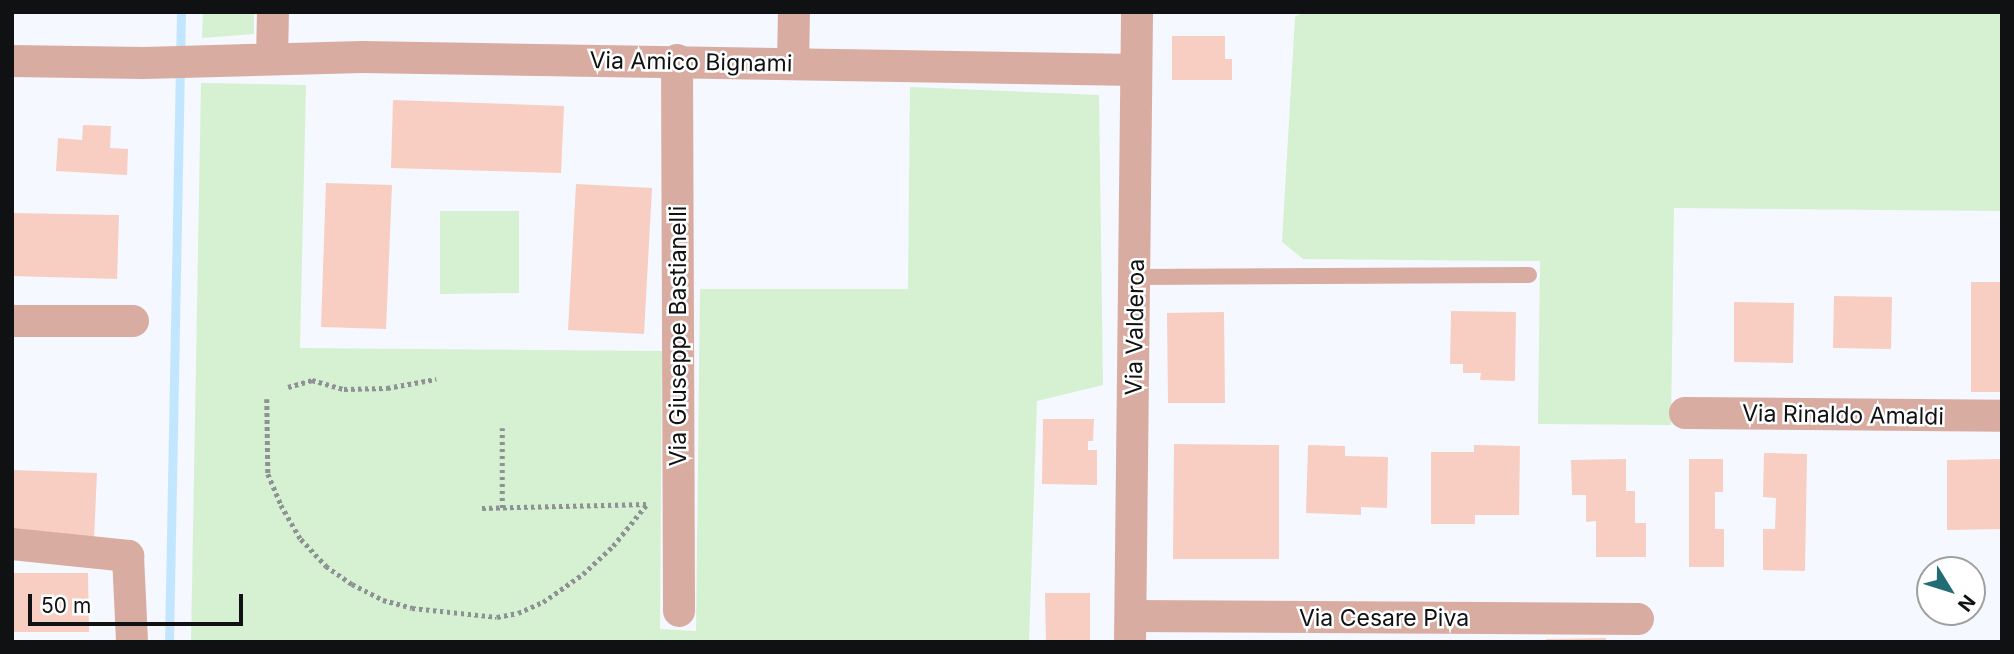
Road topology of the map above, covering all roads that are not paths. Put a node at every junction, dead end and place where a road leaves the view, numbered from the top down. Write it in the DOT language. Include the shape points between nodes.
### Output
graph roads {
  1 [pos="273,12"];
  2 [pos="794,12"];
  3 [pos="1137,12"];
  4 [pos="259,59"];
  5 [pos="677,60"];
  6 [pos="12,61"];
  7 [pos="793,64"];
  8 [pos="1136,70"];
  9 [pos="1529,275"];
  10 [pos="1136,277"];
  11 [pos="12,321"];
  12 [pos="133,321"];
  13 [pos="1685,413"];
  14 [pos="2002,416"];
  15 [pos="12,544"];
  16 [pos="679,611"];
  17 [pos="1638,619"];
  18 [pos="1131,629"];
  19 [pos="132,642"];
  1 -- 4 [label="street"];
  2 -- 7 [label="street"];
  3 -- 8 [label="street, Via Valderoa"];
  4 -- 5 [label="street, Via Amico Bignami"];
  4 -- 6 [label="street, Via Amico Bignami"];
  5 -- 7 [label="street, Via Amico Bignami"];
  5 -- 16 [label="street, Via Giuseppe Bastianelli"];
  7 -- 8 [label="street, Via Amico Bignami"];
  8 -- 10 [label="street, Via Valderoa"];
  9 -- 10 [label="lane"];
  10 -- 18 [label="street, Via Valderoa"];
  11 -- 12 [label="street"];
  13 -- 14 [label="street, Via Rinaldo Amaldi"];
  15 -- 19 [label="street" via="128,556"];
  17 -- 18 [label="street, Via Cesare Piva"];
}
